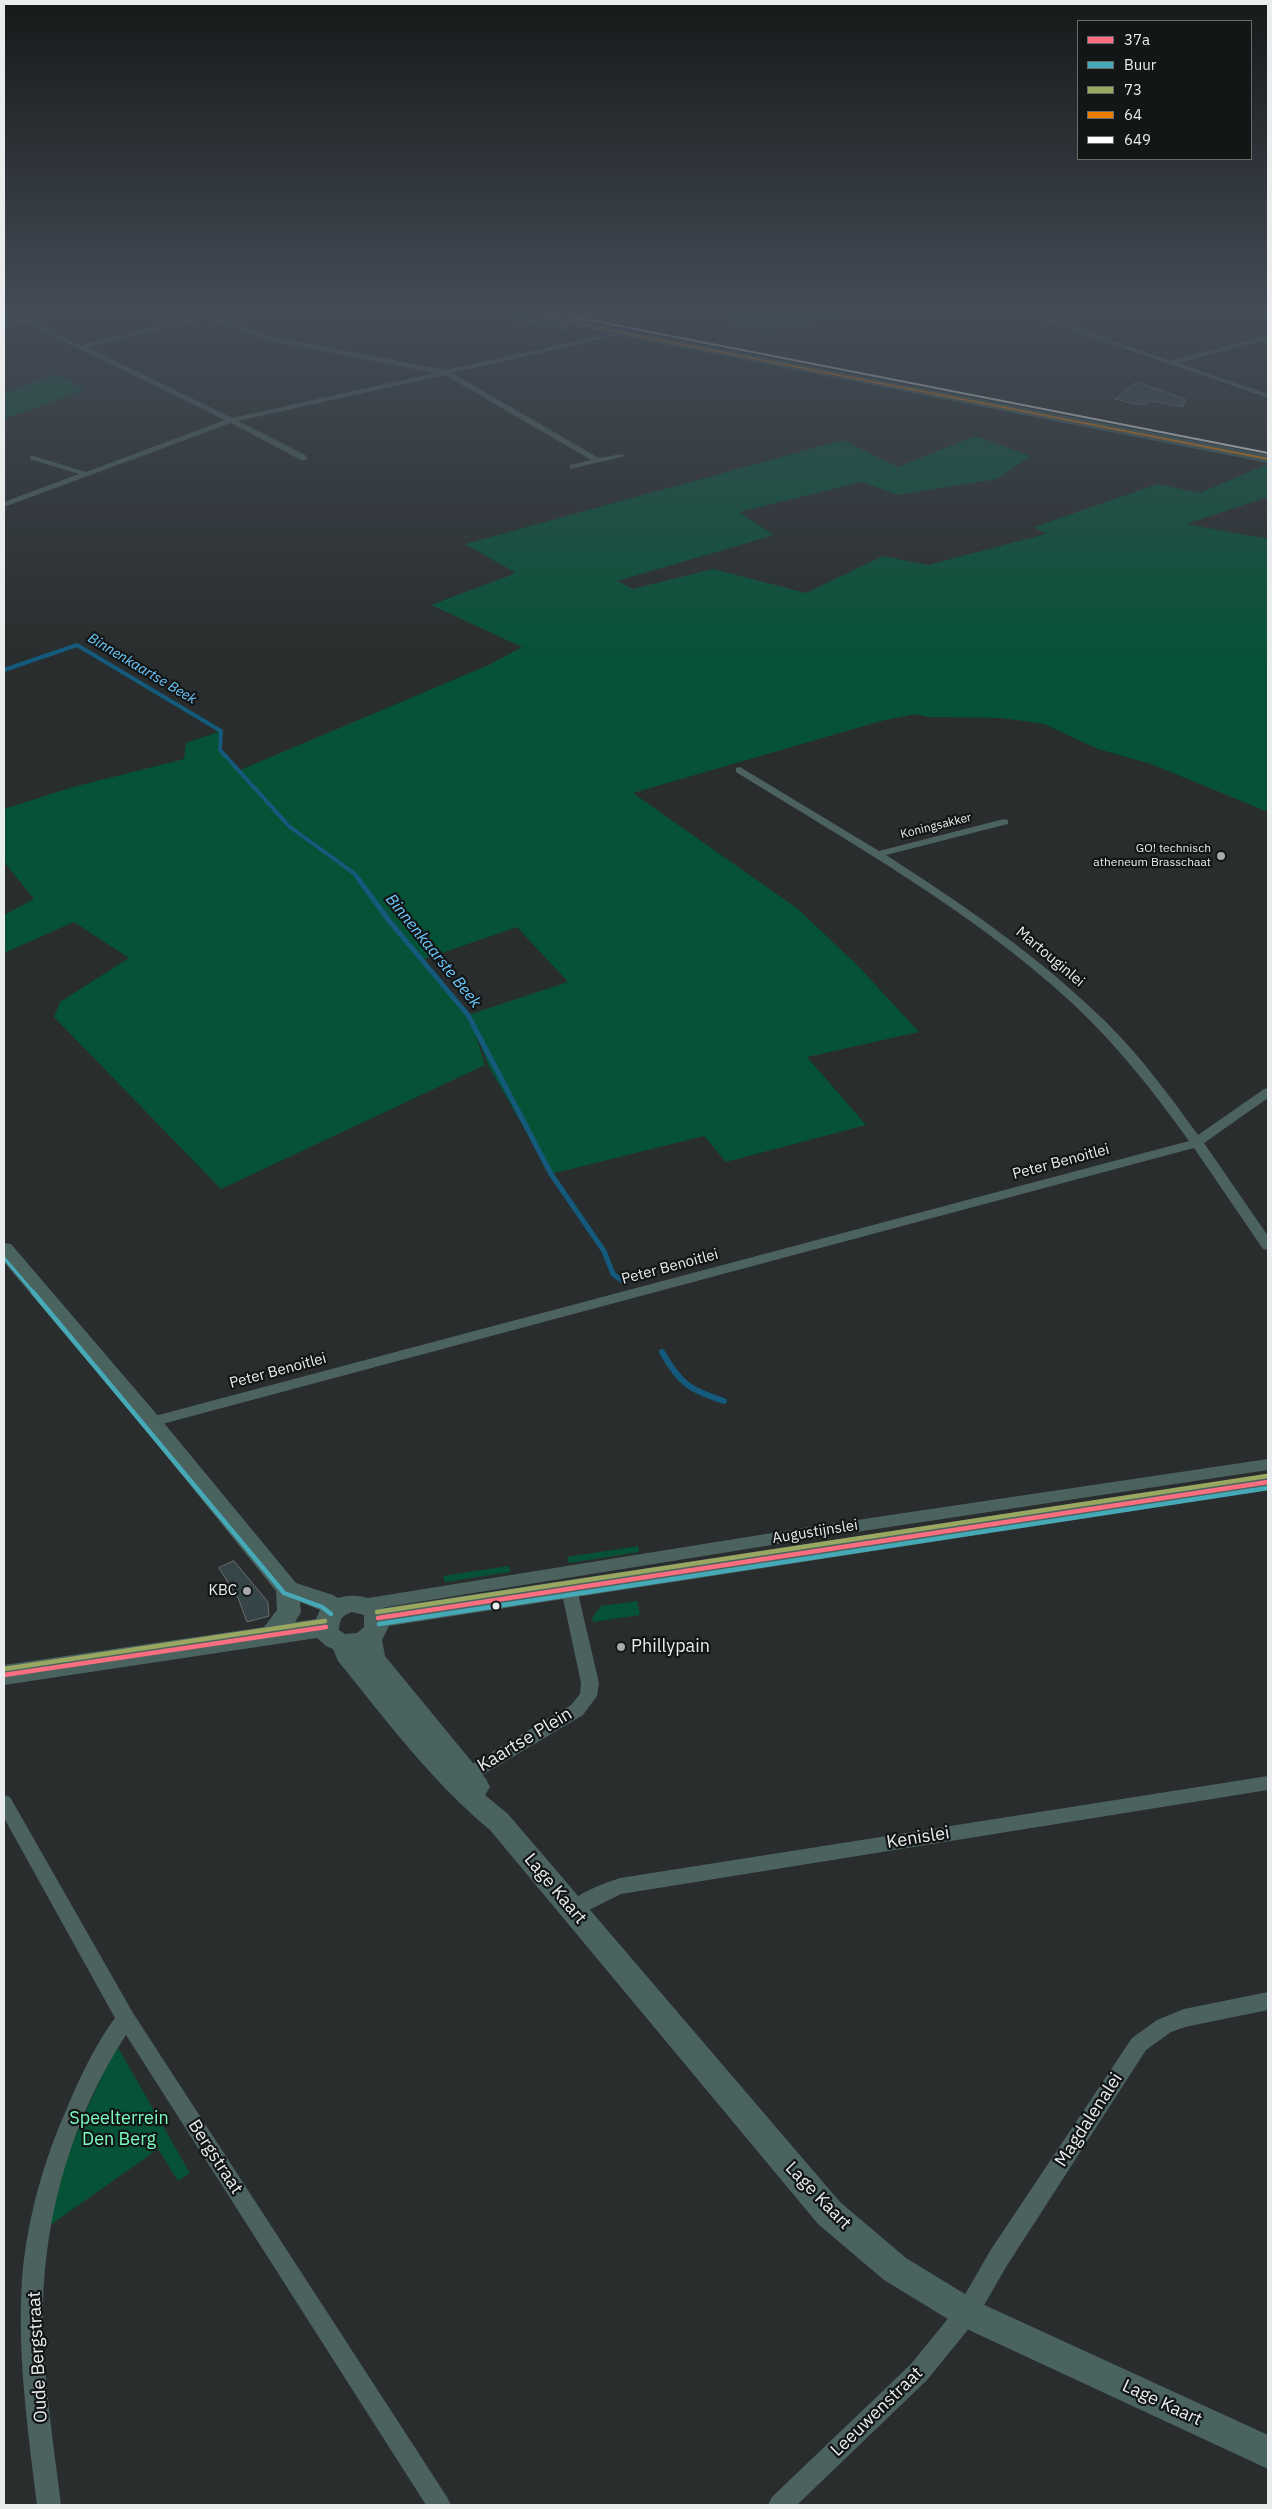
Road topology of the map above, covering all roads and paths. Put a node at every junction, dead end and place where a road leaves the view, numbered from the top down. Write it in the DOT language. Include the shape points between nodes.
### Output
graph roads {
  1 [pos="209,428"];
  2 [pos="247,428"];
  3 [pos="542,428"];
  4 [pos="1110,428"];
  5 [pos="622,456"];
  6 [pos="33,457"];
  7 [pos="304,458"];
  8 [pos="1268,459"];
  9 [pos="598,461"];
  10 [pos="572,467"];
  11 [pos="86,474"];
  12 [pos="4,505"];
  13 [pos="740,770"];
  14 [pos="1004,822"];
  15 [pos="875,855"];
  16 [pos="1268,1092"];
  17 [pos="1196,1143"];
  18 [pos="1268,1246"];
  19 [pos="4,1249"];
  20 [pos="151,1422"];
  21 [pos="1268,1464"];
  22 [pos="1268,1482"];
  23 [pos="288,1589"];
  24 [pos="569,1589"];
  25 [pos="330,1618"];
  26 [pos="370,1620"];
  27 [pos="271,1636"];
  28 [pos="344,1644"];
  29 [pos="4,1675"];
  30 [pos="468,1775"];
  31 [pos="1268,1783"];
  32 [pos="4,1802"];
  33 [pos="499,1822"];
  34 [pos="573,1910"];
  35 [pos="1268,2001"];
  36 [pos="126,2019"];
  37 [pos="967,2313"];
  38 [pos="1268,2452"];
  39 [pos="49,2505"];
  40 [pos="439,2505"];
  41 [pos="780,2505"];
  1 -- 11 [label="street"];
  2 -- 7 [label="street"];
  3 -- 9 [label="street"];
  4 -- 8 [label="main road"];
  5 -- 9 [label="street"];
  6 -- 11 [label="street"];
  9 -- 10 [label="street"];
  11 -- 12 [label="street"];
  13 -- 15 [label="street, Martouginlei"];
  14 -- 15 [label="street, Koningsakker"];
  15 -- 17 [label="street, Martouginlei" via="983,924 1077,1000 1152,1082"];
  16 -- 17 [label="street"];
  17 -- 18 [label="street, Martouginlei"];
  17 -- 20 [label="street, Peter Benoitlei"];
  19 -- 20 [label="street"];
  20 -- 23 [label="street"];
  21 -- 26 [label="street, Augustijnslei" via="803,1534"];
  22 -- 24 [label="street, Augustijnslei"];
  23 -- 25 [label="street, Lage Kaart" via="325,1601"];
  23 -- 27 [label="street" via="289,1612"];
  24 -- 26 [label="street, Augustijnslei"];
  24 -- 30 [label="street, Kaartse Plein" via="590,1683 588,1696 577,1710"];
  25 -- 26 [label="street" via="352,1603"];
  25 -- 27 [label="street"];
  25 -- 28 [label="street, Lage Kaart" via="331,1638"];
  26 -- 28 [label="street" via="356,1644"];
  26 -- 30 [label="street, Lage Kaart" via="373,1659"];
  27 -- 29 [label="street"];
  28 -- 33 [label="street, Lage Kaart" via="347,1654 422,1746 481,1808"];
  30 -- 33 [label="street, Lage Kaart" via="491,1802"];
  31 -- 34 [label="street, Kenislei" via="620,1886"];
  32 -- 36 [label="street, Bergstraat"];
  33 -- 34 [label="street, Lage Kaart"];
  34 -- 37 [label="street, Lage Kaart" via="829,2212 895,2269"];
  35 -- 37 [label="street, Magdalenalei" via="1184,2018 1164,2026 1139,2044 998,2259"];
  36 -- 39 [label="street, Oude Bergstraat" via="107,2043 77,2108 52,2177 35,2258 33,2334"];
  36 -- 40 [label="street, Bergstraat"];
  37 -- 38 [label="street, Lage Kaart"];
  37 -- 41 [label="street, Leeuwenstraat" via="919,2372"];
}
